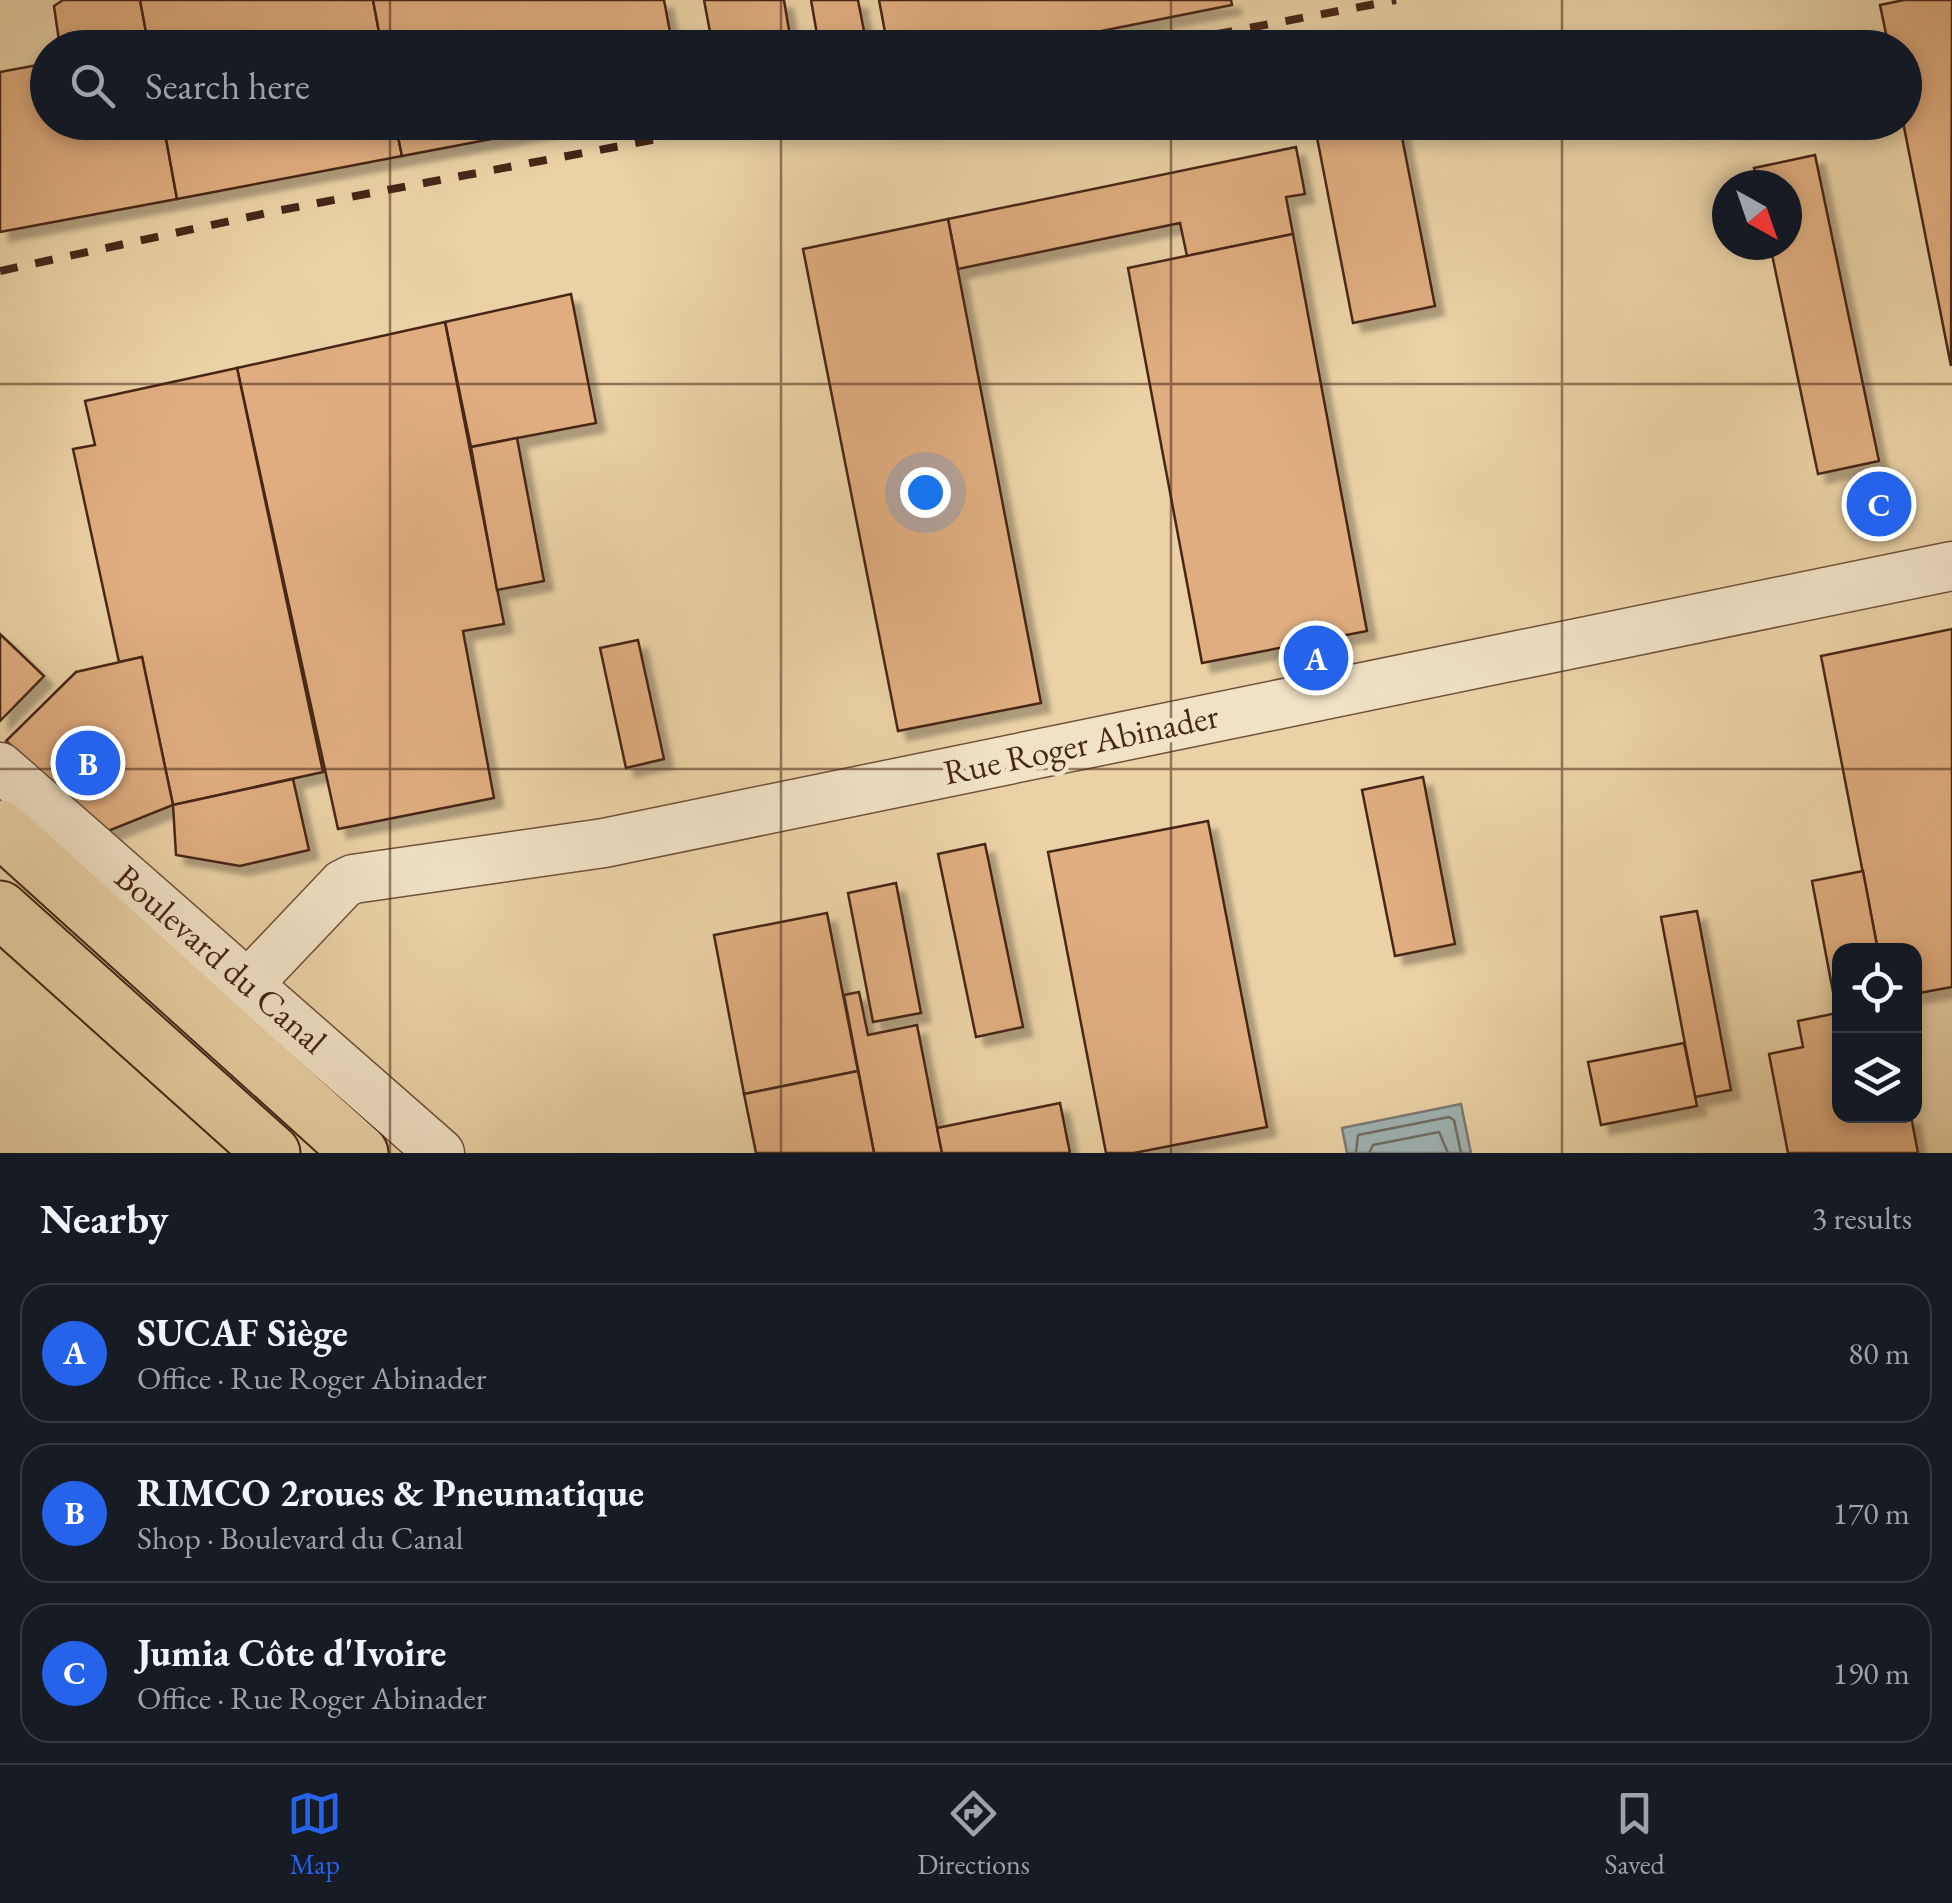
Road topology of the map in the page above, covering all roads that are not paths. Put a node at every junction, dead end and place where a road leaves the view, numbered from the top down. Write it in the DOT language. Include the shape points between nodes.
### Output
graph roads {
  1 [pos="1952,566"];
  2 [pos="0,767"];
  3 [pos="0,828"];
  4 [pos="0,909"];
  5 [pos="249,983"];
  6 [pos="272,1153"];
  7 [pos="360,1153"];
  8 [pos="440,1153"];
  1 -- 5 [label="street, Rue Roger Abinader" via="604,843 353,879"];
  2 -- 5 [label="street, Boulevard du Canal"];
  3 -- 7 [label="main road, Boulevard du Canal"];
  4 -- 6 [label="main road"];
  5 -- 8 [label="street, Boulevard du Canal"];
}
